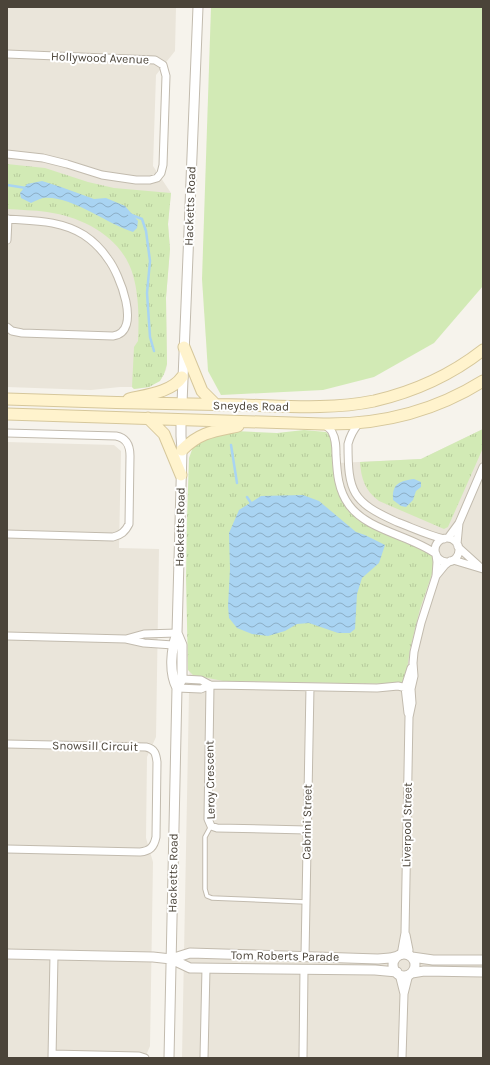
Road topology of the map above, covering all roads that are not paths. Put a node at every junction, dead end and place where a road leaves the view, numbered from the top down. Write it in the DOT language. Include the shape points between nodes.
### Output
graph roads {
  1 [pos="198,7"];
  2 [pos="7,54"];
  3 [pos="7,154"];
  4 [pos="7,219"];
  5 [pos="7,240"];
  6 [pos="8,329"];
  7 [pos="184,347"];
  8 [pos="483,350"];
  9 [pos="182,377"];
  10 [pos="483,381"];
  11 [pos="7,399"];
  12 [pos="115,402"];
  13 [pos="182,404"];
  14 [pos="216,405"];
  15 [pos="7,414"];
  16 [pos="148,418"];
  17 [pos="181,420"];
  18 [pos="256,421"];
  19 [pos="359,423"];
  20 [pos="322,424"];
  21 [pos="7,433"];
  22 [pos="182,450"];
  23 [pos="483,467"];
  24 [pos="181,475"];
  25 [pos="459,523"];
  26 [pos="7,534"];
  27 [pos="446,538"];
  28 [pos="458,546"];
  29 [pos="436,554"];
  30 [pos="451,561"];
  31 [pos="482,568"];
  32 [pos="436,576"];
  33 [pos="177,633"];
  34 [pos="7,636"];
  35 [pos="126,639"];
  36 [pos="178,645"];
  37 [pos="177,678"];
  38 [pos="210,685"];
  39 [pos="310,687"];
  40 [pos="177,688"];
  41 [pos="407,689"];
  42 [pos="7,744"];
  43 [pos="211,826"];
  44 [pos="307,830"];
  45 [pos="7,849"];
  46 [pos="306,902"];
  47 [pos="7,954"];
  48 [pos="54,955"];
  49 [pos="305,956"];
  50 [pos="405,956"];
  51 [pos="171,959"];
  52 [pos="483,960"];
  53 [pos="206,968"];
  54 [pos="304,969"];
  55 [pos="483,972"];
  56 [pos="398,973"];
  57 [pos="410,973"];
  58 [pos="404,994"];
  59 [pos="52,1056"];
  60 [pos="145,1058"];
  61 [pos="169,1058"];
  62 [pos="204,1058"];
  63 [pos="303,1058"];
  64 [pos="402,1058"];
  1 -- 7 [label="street, Hacketts Road"];
  2 -- 3 [label="street, Hollywood Avenue" via="155,60 163,65 166,76 163,165 157,178 112,178 49,159"];
  4 -- 5 [label="street"];
  4 -- 6 [label="street" via="57,224 76,231 97,246 117,272 125,294 127,321 125,329 119,335 112,336 22,333"];
  7 -- 9 [label="street, Hacketts Road"];
  7 -- 14 [label="main road" via="202,391"];
  8 -- 14 [label="main road, Sneydes Road" via="466,363 435,380 374,401 342,406"];
  9 -- 12 [label="main road" via="169,388"];
  9 -- 13 [label="street, Hacketts Road"];
  10 -- 19 [label="main road, Sneydes Road" via="418,412"];
  11 -- 12 [label="main road, Sneydes Road"];
  12 -- 13 [label="main road, Sneydes Road"];
  13 -- 14 [label="main road, Sneydes Road"];
  13 -- 17 [label="main road"];
  15 -- 16 [label="main road, Sneydes Road"];
  16 -- 17 [label="main road, Sneydes Road"];
  16 -- 24 [label="main road" via="164,434"];
  17 -- 18 [label="main road, Sneydes Road"];
  17 -- 22 [label="street, Hacketts Road"];
  18 -- 20 [label="main road, Sneydes Road"];
  18 -- 22 [label="main road" via="199,436"];
  19 -- 20 [label="main road, Sneydes Road"];
  19 -- 27 [label="street" via="348,444 350,477 358,498 378,513 430,536"];
  20 -- 29 [label="street" via="330,429 335,439 339,482 344,498 351,507 365,520 422,545"];
  21 -- 26 [label="street" via="116,436 129,445 130,451 129,524 121,535 113,537"];
  22 -- 24 [label="street, Hacketts Road"];
  23 -- 25 [label="street"];
  24 -- 33 [label="street, Hacketts Road"];
  25 -- 27 [label="street"];
  25 -- 28 [label="street"];
  27 -- 28 [label="street" via="452,539"];
  27 -- 29 [label="street" via="437,545"];
  28 -- 30 [label="street" via="457,556"];
  28 -- 31 [label="street"];
  29 -- 30 [label="street" via="443,561"];
  29 -- 32 [label="street, Liverpool Street"];
  30 -- 31 [label="street"];
  30 -- 32 [label="street, Liverpool Street"];
  32 -- 41 [label="street, Liverpool Street" via="421,623 413,663 414,676"];
  33 -- 35 [label="street" via="144,634"];
  33 -- 36 [label="street, Hacketts Road"];
  34 -- 35 [label="street"];
  35 -- 36 [label="street"];
  36 -- 37 [label="street, Hacketts Road"];
  37 -- 38 [label="street" via="201,680"];
  37 -- 40 [label="street, Hacketts Road"];
  38 -- 39 [label="street"];
  38 -- 40 [label="street" via="201,689"];
  38 -- 43 [label="street, Leroy Crescent" via="208,819"];
  39 -- 41 [label="street" via="388,686"];
  39 -- 44 [label="street, Cabrini Street"];
  40 -- 51 [label="street, Hacketts Road"];
  41 -- 50 [label="street, Liverpool Street" via="412,703 409,717"];
  42 -- 45 [label="street, Snowsill Circuit" via="149,747 154,752 157,762 156,837 154,846 149,850 140,852"];
  43 -- 44 [label="street, Leroy Crescent"];
  43 -- 46 [label="lane" via="205,837 207,896"];
  44 -- 46 [label="street, Cabrini Street"];
  46 -- 49 [label="street, Cabrini Street"];
  47 -- 48 [label="street, Tom Roberts Parade"];
  48 -- 51 [label="street, Tom Roberts Parade"];
  48 -- 59 [label="street"];
  49 -- 50 [label="street, Tom Roberts Parade" via="378,959"];
  49 -- 51 [label="street, Tom Roberts Parade" via="190,953"];
  50 -- 52 [label="street, Tom Roberts Parade" via="425,960"];
  50 -- 56 [label="street" via="394,964"];
  50 -- 57 [label="street" via="415,963"];
  51 -- 53 [label="street, Tom Roberts Parade" via="190,968"];
  51 -- 61 [label="street, Hacketts Road"];
  53 -- 54 [label="street, Tom Roberts Parade"];
  53 -- 62 [label="street"];
  54 -- 56 [label="street, Tom Roberts Parade" via="375,970"];
  54 -- 63 [label="street"];
  55 -- 57 [label="street" via="424,970"];
  56 -- 57 [label="street"];
  56 -- 58 [label="street"];
  57 -- 58 [label="street"];
  58 -- 64 [label="street"];
  59 -- 60 [label="street"];
}
